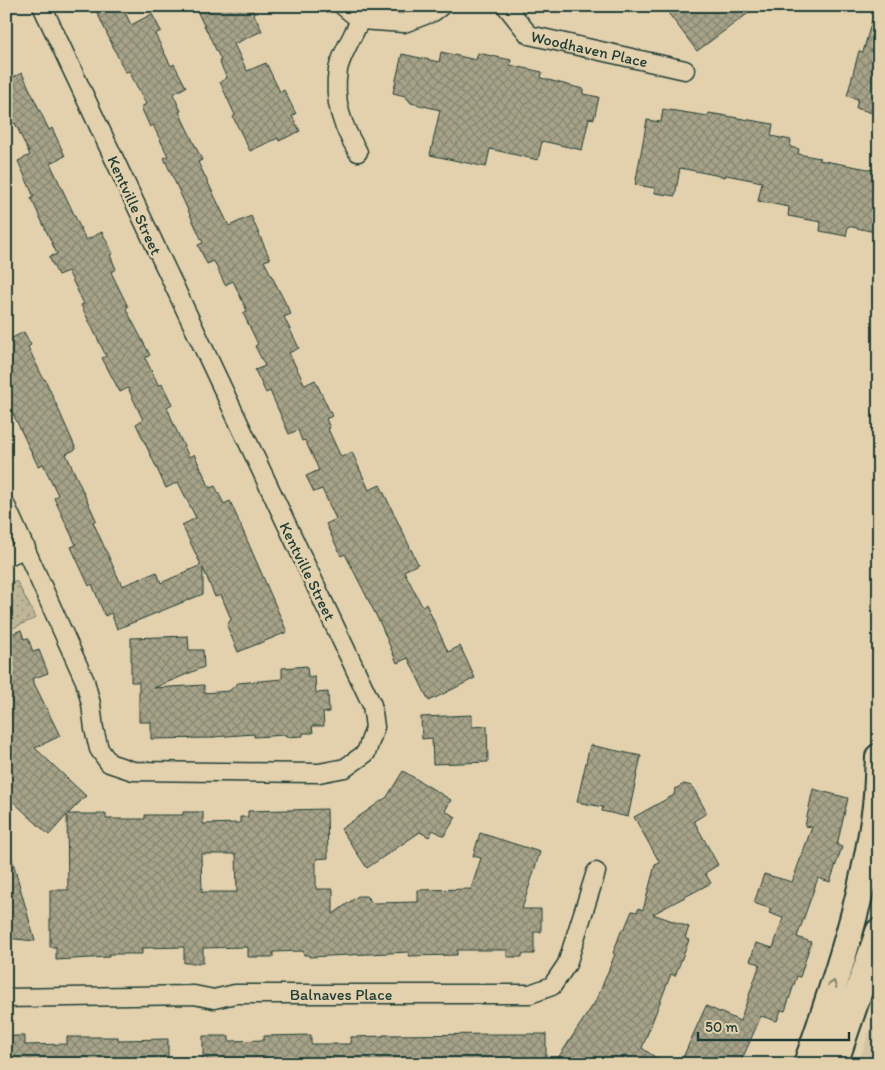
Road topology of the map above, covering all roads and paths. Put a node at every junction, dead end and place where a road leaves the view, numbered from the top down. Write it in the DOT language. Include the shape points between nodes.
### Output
graph roads {
  1 [pos="42,6"];
  2 [pos="343,6"];
  3 [pos="441,6"];
  4 [pos="506,6"];
  5 [pos="360,20"];
  6 [pos="685,70"];
  7 [pos="358,152"];
  8 [pos="6,506"];
  9 [pos="26,548"];
  10 [pos="6,558"];
  11 [pos="879,757"];
  12 [pos="596,872"];
  13 [pos="879,932"];
  14 [pos="6,998"];
  15 [pos="879,1060"];
  16 [pos="807,1064"];
  17 [pos="834,1064"];
  18 [pos="875,1064"];
  1 -- 9 [label="street, Kentville Street" via="372,705 375,727 366,753 345,768 319,773 133,772 109,763 99,749 85,681"];
  2 -- 5 [label="street"];
  3 -- 5 [label="street" via="404,23"];
  4 -- 6 [label="street, Woodhaven Place" via="529,34"];
  5 -- 7 [label="street" via="338,69 337,104 344,128"];
  8 -- 9 [label="street, Kentville Street"];
  9 -- 10 [label="street"];
  16 -- 11 [label="main road, one-way" via="838,972 860,889 876,806"];
  12 -- 14 [label="street, Balnaves Place" via="566,964 552,986 530,994 235,994 214,999 194,995"];
  13 -- 17 [label="main road"];
  15 -- 18 [label="lane"];
}
